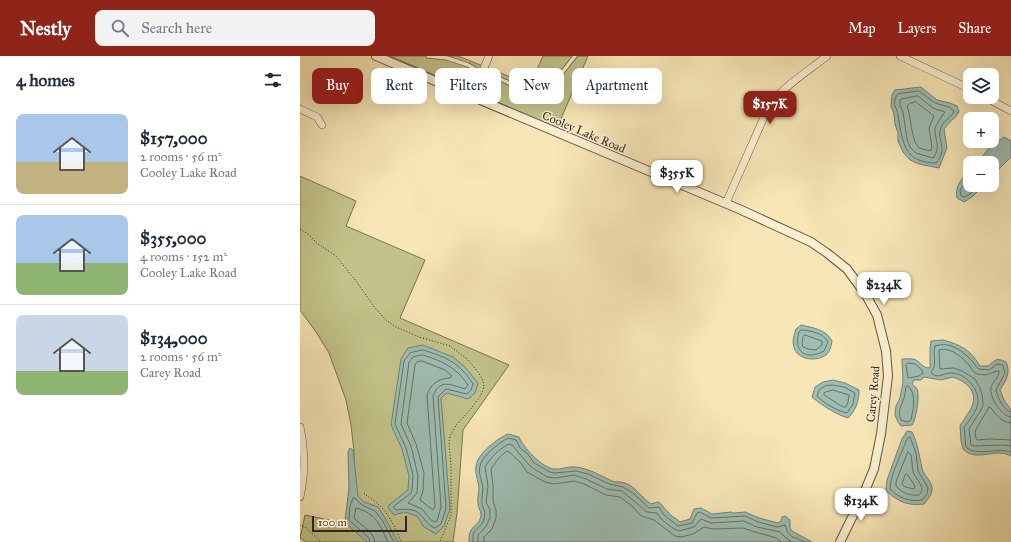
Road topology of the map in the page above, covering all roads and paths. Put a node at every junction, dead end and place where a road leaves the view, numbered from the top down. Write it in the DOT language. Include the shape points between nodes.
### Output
graph roads {
  1 [pos="376,56"];
  2 [pos="428,56"];
  3 [pos="489,56"];
  4 [pos="575,56"];
  5 [pos="827,56"];
  6 [pos="900,56"];
  7 [pos="473,68"];
  8 [pos="484,68"];
  9 [pos="501,80"];
  10 [pos="435,81"];
  11 [pos="963,86"];
  12 [pos="489,104"];
  13 [pos="997,104"];
  14 [pos="300,108"];
  15 [pos="1011,112"];
  16 [pos="322,125"];
  17 [pos="726,203"];
  18 [pos="300,229"];
  19 [pos="300,427"];
  20 [pos="364,493"];
  21 [pos="300,497"];
  22 [pos="300,525"];
  23 [pos="321,542"];
  24 [pos="401,542"];
  25 [pos="440,542"];
  26 [pos="840,542"];
  1 -- 10 [label="street, Cooley Lake Road"];
  2 -- 7 [label="lane" via="447,58"];
  3 -- 8 [label="street"];
  4 -- 9 [label="lane" via="561,74 537,92"];
  5 -- 17 [label="street" via="784,89 768,108"];
  6 -- 11 [label="street"];
  12 -- 17 [label="street, Cooley Lake Road"];
  13 -- 15 [label="street"];
  14 -- 16 [label="street" via="318,117"];
  17 -- 26 [label="street, Carey Road" via="803,238 831,256 847,269 859,284 880,324 888,376 879,448 869,482"];
  18 -- 25 [label="path" via="336,256 386,320 419,337 450,346 466,359 483,381 481,395 450,436 451,515"];
  19 -- 21 [label="street" via="303,455"];
  20 -- 24 [label="path" via="385,512"];
  22 -- 23 [label="path"];
}
